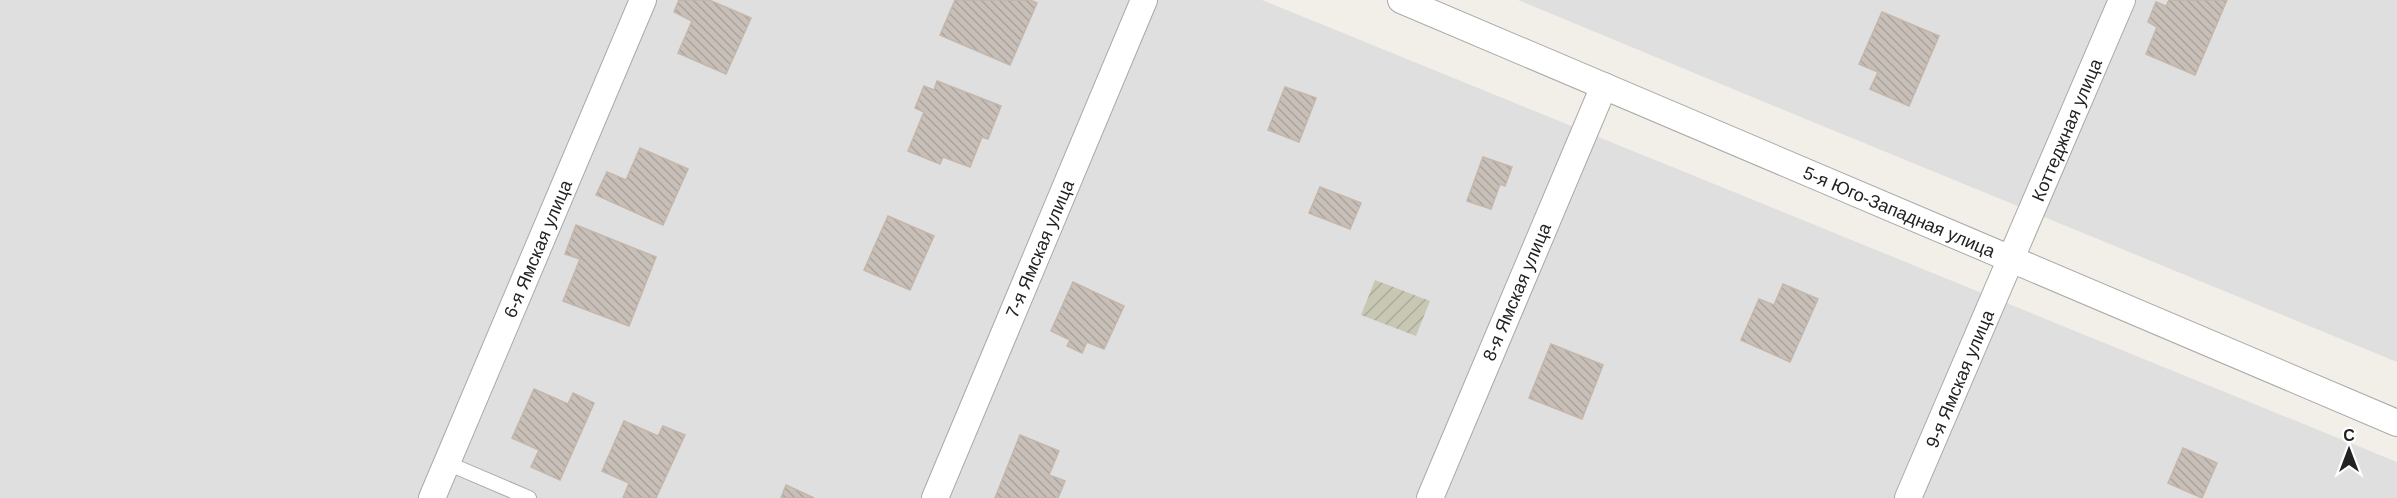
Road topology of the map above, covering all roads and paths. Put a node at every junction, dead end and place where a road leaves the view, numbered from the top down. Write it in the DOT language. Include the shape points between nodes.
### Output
graph roads {
  1 [pos="643,0"];
  2 [pos="1144,0"];
  3 [pos="1401,0"];
  4 [pos="2122,0"];
  5 [pos="1604,86"];
  6 [pos="2011,260"];
  7 [pos="2397,423"];
  8 [pos="447,463"];
  9 [pos="432,498"];
  10 [pos="529,498"];
  11 [pos="935,498"];
  12 [pos="1430,498"];
  13 [pos="1908,498"];
  1 -- 8 [label="street, 6-я Ямская улица"];
  2 -- 11 [label="street, 7-я Ямская улица"];
  3 -- 5 [label="street, 5-я Юго-Западная улица"];
  4 -- 6 [label="street, Коттеджная улица"];
  5 -- 6 [label="street, 5-я Юго-Западная улица"];
  5 -- 12 [label="street, 8-я Ямская улица"];
  6 -- 7 [label="street, 5-я Юго-Западная улица"];
  6 -- 13 [label="street, 9-я Ямская улица"];
  8 -- 9 [label="street, 6-я Ямская улица"];
  8 -- 10 [label="lane"];
}
